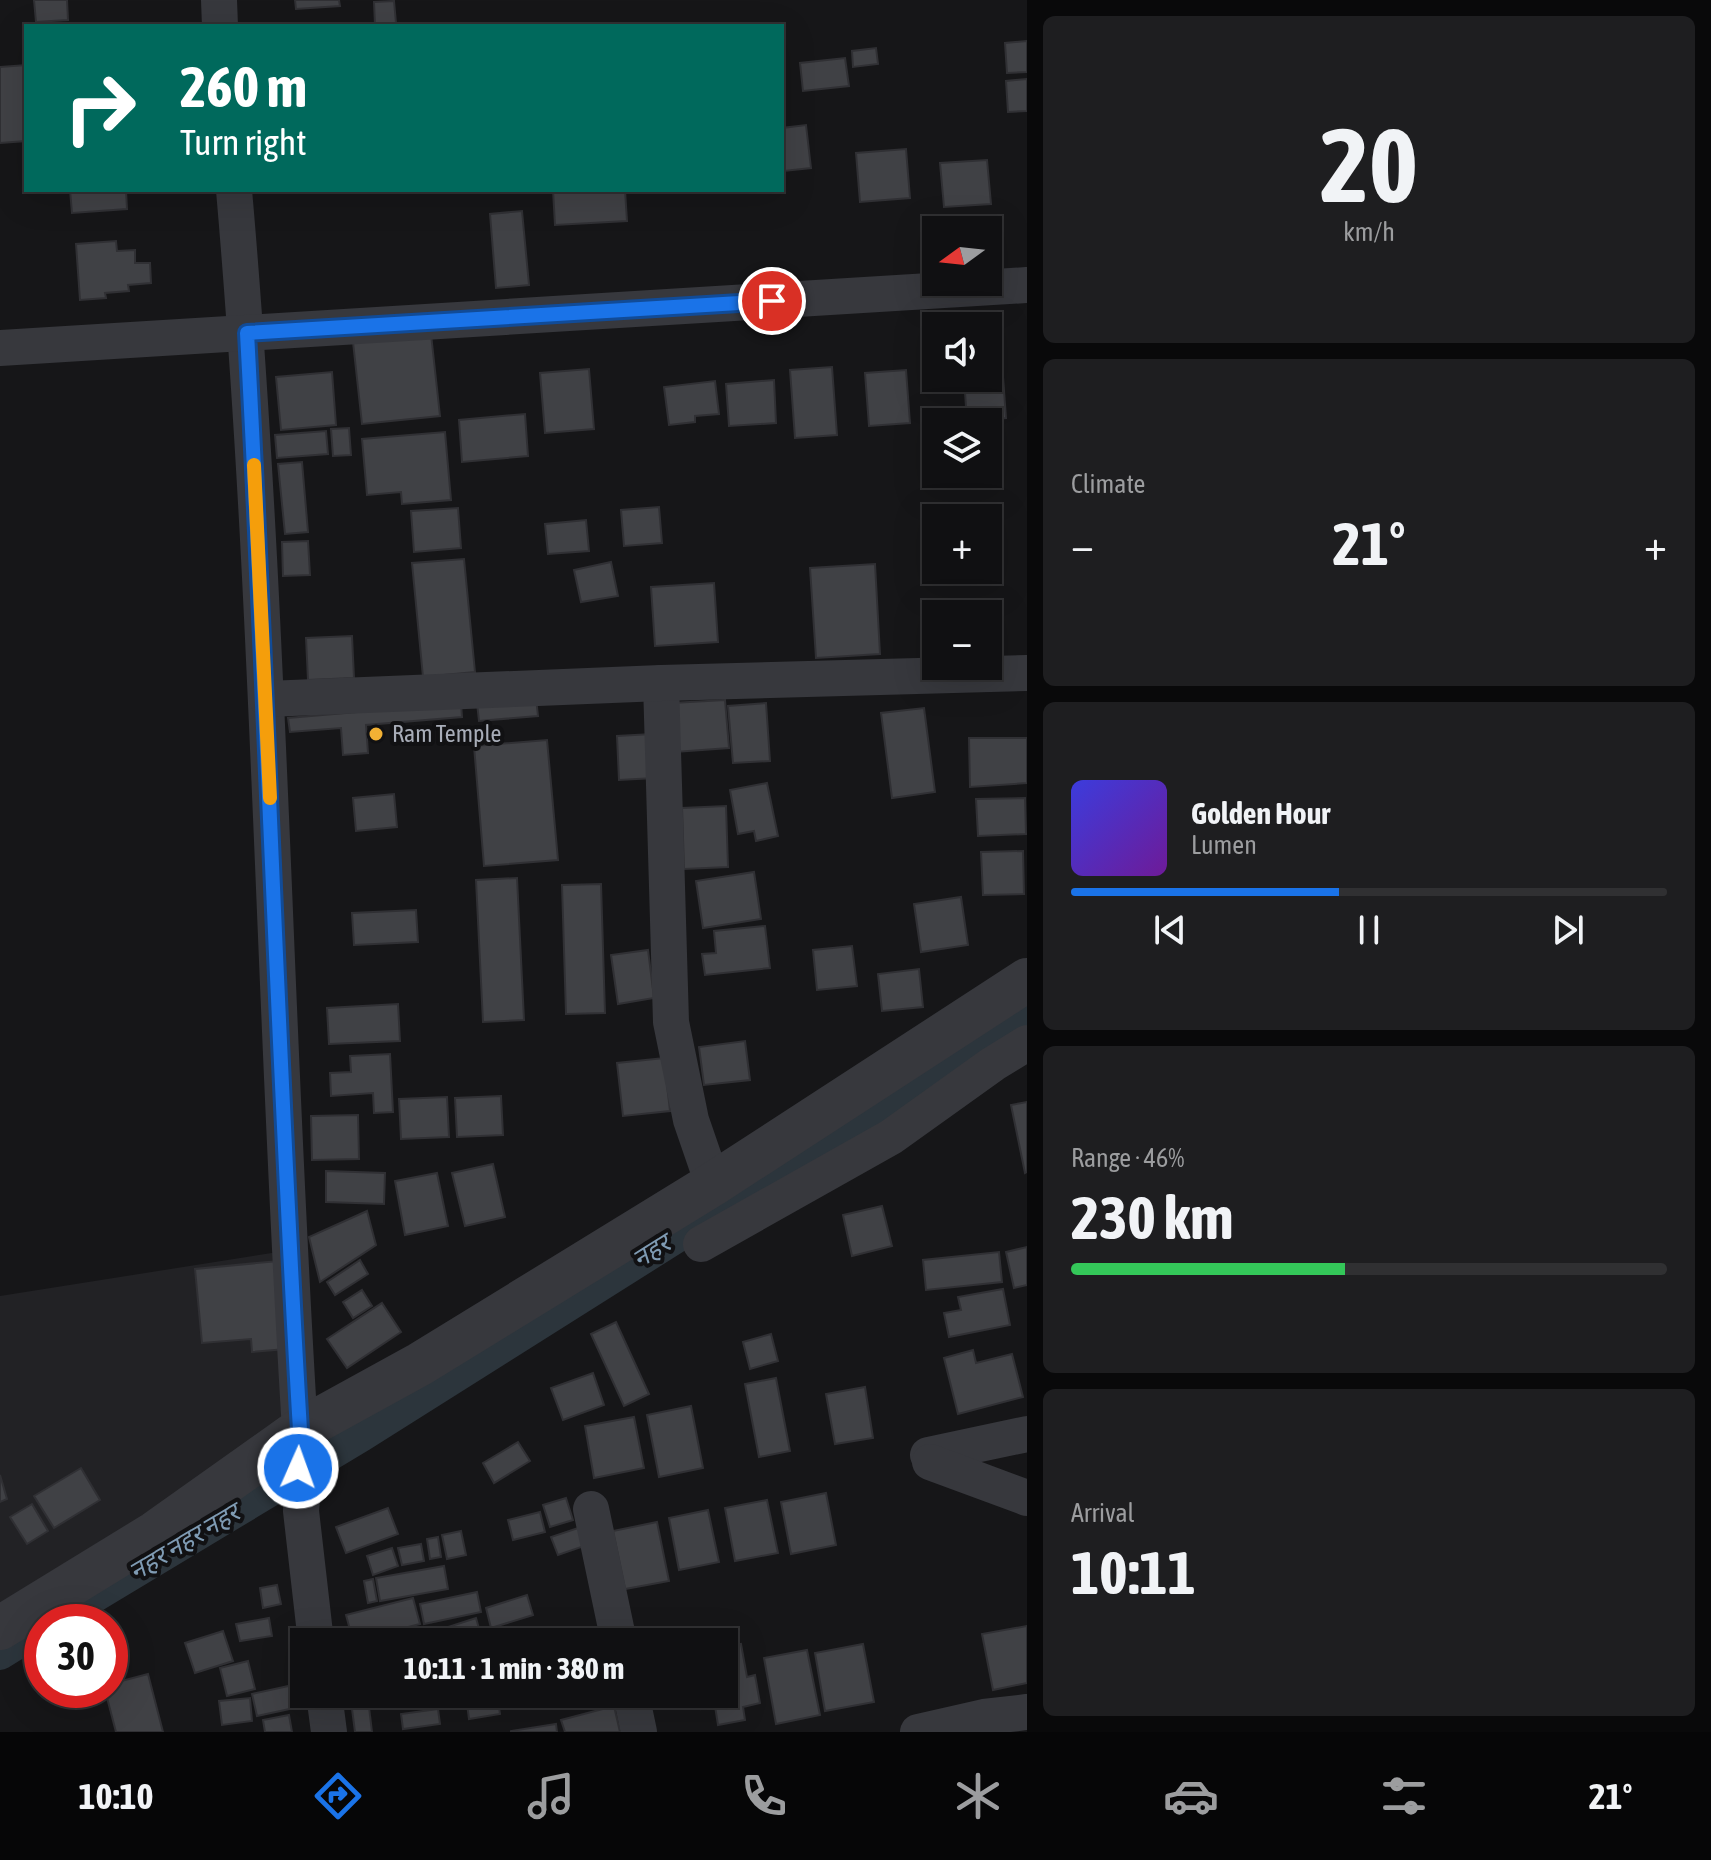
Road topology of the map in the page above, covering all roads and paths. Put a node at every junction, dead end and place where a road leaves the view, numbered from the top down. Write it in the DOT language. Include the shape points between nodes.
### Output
graph roads {
  1 [pos="219,0"];
  2 [pos="220,24"];
  3 [pos="234,192"];
  4 [pos="1027,285"];
  5 [pos="247,333"];
  6 [pos="0,348"];
  7 [pos="1027,673"];
  8 [pos="661,683"];
  9 [pos="267,699"];
  10 [pos="1027,980"];
  11 [pos="1027,1043"];
  12 [pos="713,1184"];
  13 [pos="701,1244"];
  14 [pos="1027,1434"];
  15 [pos="297,1440"];
  16 [pos="1027,1498"];
  17 [pos="591,1509"];
  18 [pos="0,1628"];
  19 [pos="314,1628"];
  20 [pos="616,1628"];
  21 [pos="326,1708"];
  22 [pos="634,1708"];
  23 [pos="1027,1712"];
  24 [pos="329,1732"];
  25 [pos="639,1732"];
  26 [pos="918,1732"];
  1 -- 2 [label="street"];
  3 -- 5 [label="street"];
  4 -- 5 [label="street"];
  5 -- 6 [label="street"];
  5 -- 9 [label="street"];
  7 -- 8 [label="street"];
  8 -- 9 [label="street"];
  8 -- 12 [label="street" via="671,1022 691,1120"];
  9 -- 15 [label="street"];
  10 -- 12 [label="street"];
  11 -- 13 [label="street" via="891,1137"];
  12 -- 15 [label="street"];
  14 -- 16 [label="street" via="929,1459"];
  15 -- 18 [label="street"];
  15 -- 19 [label="street"];
  17 -- 20 [label="street"];
  21 -- 24 [label="street"];
  22 -- 25 [label="street"];
  23 -- 26 [label="street"];
}
